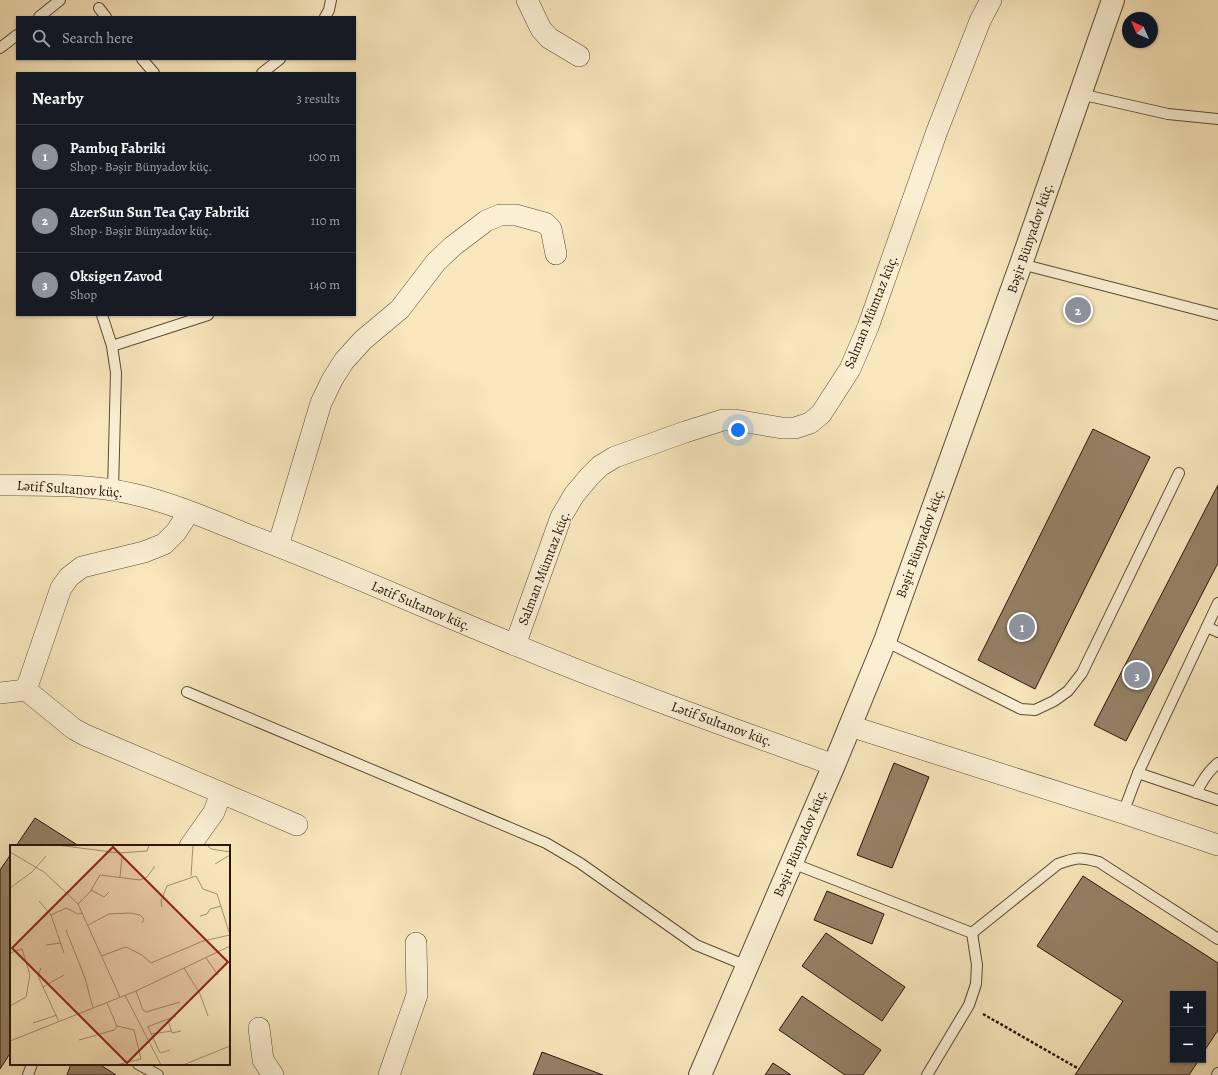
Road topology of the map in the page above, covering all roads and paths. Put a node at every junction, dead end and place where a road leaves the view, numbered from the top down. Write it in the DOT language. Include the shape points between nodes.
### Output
graph roads {
  1 [pos="60,0"];
  2 [pos="331,0"];
  3 [pos="527,0"];
  4 [pos="991,0"];
  5 [pos="1113,0"];
  6 [pos="98,8"];
  7 [pos="40,16"];
  8 [pos="105,16"];
  9 [pos="326,16"];
  10 [pos="16,35"];
  11 [pos="0,48"];
  12 [pos="579,56"];
  13 [pos="143,60"];
  14 [pos="279,60"];
  15 [pos="153,72"];
  16 [pos="263,72"];
  17 [pos="1080,94"];
  18 [pos="1218,120"];
  19 [pos="556,254"];
  20 [pos="1021,264"];
  21 [pos="1218,315"];
  22 [pos="102,316"];
  23 [pos="205,316"];
  24 [pos="112,346"];
  25 [pos="1179,473"];
  26 [pos="0,485"];
  27 [pos="113,490"];
  28 [pos="189,512"];
  29 [pos="278,546"];
  30 [pos="1218,603"];
  31 [pos="1207,628"];
  32 [pos="1218,632"];
  33 [pos="885,641"];
  34 [pos="515,645"];
  35 [pos="26,690"];
  36 [pos="187,692"];
  37 [pos="0,693"];
  38 [pos="850,726"];
  39 [pos="1218,763"];
  40 [pos="834,764"];
  41 [pos="1138,773"];
  42 [pos="221,793"];
  43 [pos="1196,793"];
  44 [pos="1218,800"];
  45 [pos="1123,813"];
  46 [pos="297,825"];
  47 [pos="191,845"];
  48 [pos="1218,845"];
  49 [pos="792,863"];
  50 [pos="972,933"];
  51 [pos="1218,939"];
  52 [pos="416,943"];
  53 [pos="747,966"];
  54 [pos="969,1005"];
  55 [pos="259,1028"];
  56 [pos="32,1065"];
  57 [pos="140,1065"];
  58 [pos="1079,1070"];
  59 [pos="28,1075"];
  60 [pos="158,1075"];
  61 [pos="273,1075"];
  62 [pos="388,1075"];
  63 [pos="700,1075"];
  64 [pos="927,1075"];
  1 -- 7 [label="lane"];
  2 -- 9 [label="lane"];
  3 -- 12 [label="street" via="541,29 549,38"];
  4 -- 34 [label="street, Salman Mümtaz küç." via="980,21 937,131 868,327 850,370 821,414 810,423 795,428 722,420 615,457 600,466 574,495 561,517"];
  5 -- 17 [label="street, Bəşir Bünyadov küç."];
  6 -- 8 [label="lane"];
  10 -- 11 [label="lane"];
  13 -- 15 [label="lane"];
  14 -- 16 [label="lane"];
  17 -- 18 [label="lane" via="1168,114"];
  17 -- 20 [label="street, Bəşir Bünyadov küç."];
  19 -- 29 [label="street" via="551,229 545,223 516,214 500,215 486,221 452,246 436,262 400,309 363,340 344,361 332,380 321,403"];
  20 -- 21 [label="lane"];
  20 -- 33 [label="street, Bəşir Bünyadov küç."];
  22 -- 24 [label="lane"];
  23 -- 24 [label="lane"];
  24 -- 27 [label="lane" via="116,373"];
  25 -- 33 [label="lane" via="1082,673 1068,691 1054,701 1035,710 1021,709"];
  26 -- 27 [label="street, Lətif Sultanov küç."];
  27 -- 28 [label="street, Lətif Sultanov küç."];
  28 -- 29 [label="street, Lətif Sultanov küç."];
  28 -- 35 [label="street" via="176,532 164,544 144,552 82,568 69,577 60,588"];
  29 -- 34 [label="street, Lətif Sultanov küç."];
  30 -- 31 [label="lane"];
  31 -- 32 [label="lane"];
  31 -- 41 [label="lane"];
  33 -- 38 [label="street, Bəşir Bünyadov küç."];
  34 -- 40 [label="street, Lətif Sultanov küç." via="625,689"];
  35 -- 37 [label="street"];
  35 -- 42 [label="street" via="85,735"];
  36 -- 53 [label="lane" via="546,843 580,863 696,945"];
  38 -- 40 [label="street, Bəşir Bünyadov küç."];
  38 -- 45 [label="street"];
  39 -- 43 [label="lane" via="1211,768"];
  40 -- 49 [label="street, Bəşir Bünyadov küç."];
  41 -- 43 [label="lane"];
  41 -- 45 [label="lane"];
  42 -- 46 [label="street"];
  42 -- 47 [label="street" via="214,812"];
  43 -- 44 [label="lane"];
  45 -- 48 [label="street"];
  49 -- 50 [label="lane"];
  49 -- 53 [label="street, Bəşir Bünyadov küç."];
  50 -- 51 [label="lane" via="1058,864 1073,858 1084,858 1099,862"];
  50 -- 54 [label="lane" via="977,965 976,984"];
  52 -- 62 [label="street" via="417,995"];
  53 -- 63 [label="street, Bəşir Bünyadov küç."];
  54 -- 58 [label="path"];
  54 -- 64 [label="lane"];
  55 -- 61 [label="street" via="263,1060"];
  56 -- 59 [label="lane"];
  57 -- 60 [label="lane"];
}
